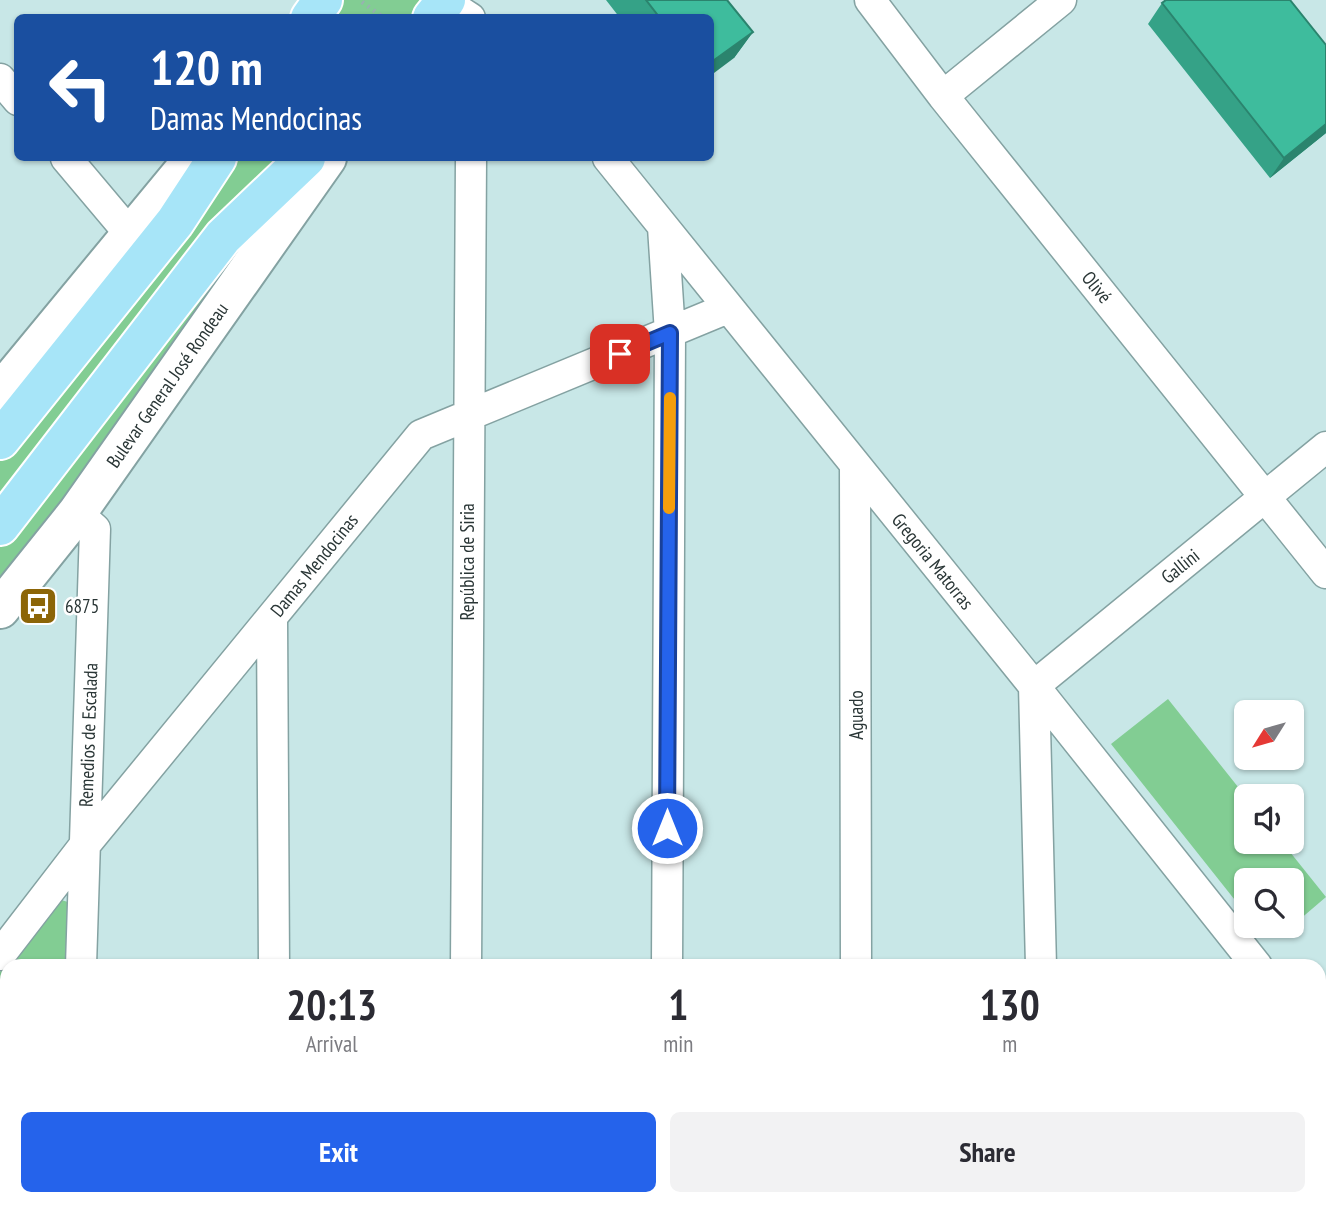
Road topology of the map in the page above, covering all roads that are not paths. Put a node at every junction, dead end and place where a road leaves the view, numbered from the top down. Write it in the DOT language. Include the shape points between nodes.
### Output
graph roads {
  1 [pos="870,0"];
  2 [pos="1061,0"];
  3 [pos="0,79"];
  4 [pos="14,95"];
  5 [pos="943,96"];
  6 [pos="68,161"];
  7 [pos="191,161"];
  8 [pos="215,161"];
  9 [pos="303,161"];
  10 [pos="325,161"];
  11 [pos="471,161"];
  12 [pos="610,161"];
  13 [pos="663,227"];
  14 [pos="130,234"];
  15 [pos="728,308"];
  16 [pos="670,333"];
  17 [pos="0,393"];
  18 [pos="468,416"];
  19 [pos="0,440"];
  20 [pos="1326,447"];
  21 [pos="855,465"];
  22 [pos="1265,497"];
  23 [pos="77,513"];
  24 [pos="0,526"];
  25 [pos="1326,573"];
  26 [pos="0,609"];
  27 [pos="272,618"];
  28 [pos="1034,686"];
  29 [pos="84,846"];
  30 [pos="1236,954"];
  31 [pos="0,955"];
  32 [pos="81,959"];
  33 [pos="274,959"];
  34 [pos="466,959"];
  35 [pos="667,959"];
  36 [pos="856,959"];
  37 [pos="1041,959"];
  1 -- 5 [label="street, Olivé"];
  2 -- 5 [label="street"];
  3 -- 4 [label="street"];
  5 -- 22 [label="street, Olivé"];
  6 -- 14 [label="street"];
  7 -- 14 [label="main road"];
  8 -- 19 [label="main road" via="175,222"];
  9 -- 24 [label="main road" via="223,237"];
  10 -- 23 [label="main road, Bulevar General José Rondeau"];
  11 -- 18 [label="street, República de Siria"];
  12 -- 13 [label="street, Gregoria Matorras"];
  13 -- 15 [label="street, Gregoria Matorras"];
  13 -- 16 [label="street"];
  14 -- 17 [label="main road"];
  15 -- 16 [label="street, Damas Mendocinas"];
  15 -- 21 [label="street, Gregoria Matorras"];
  16 -- 18 [label="street, Damas Mendocinas"];
  16 -- 35 [label="street"];
  18 -- 27 [label="street, Damas Mendocinas" via="421,435"];
  18 -- 34 [label="street, República de Siria"];
  20 -- 22 [label="street, Gallini"];
  21 -- 28 [label="street, Gregoria Matorras"];
  21 -- 36 [label="street, Aguado"];
  22 -- 25 [label="street, Olivé"];
  22 -- 28 [label="street, Gallini"];
  23 -- 26 [label="main road, Bulevar General José Rondeau"];
  23 -- 29 [label="street, Remedios de Escalada" via="95,529"];
  27 -- 29 [label="street, Damas Mendocinas"];
  27 -- 33 [label="street"];
  28 -- 30 [label="street, Gregoria Matorras"];
  28 -- 37 [label="street"];
  29 -- 31 [label="street, Damas Mendocinas"];
  29 -- 32 [label="street, Remedios de Escalada"];
}
